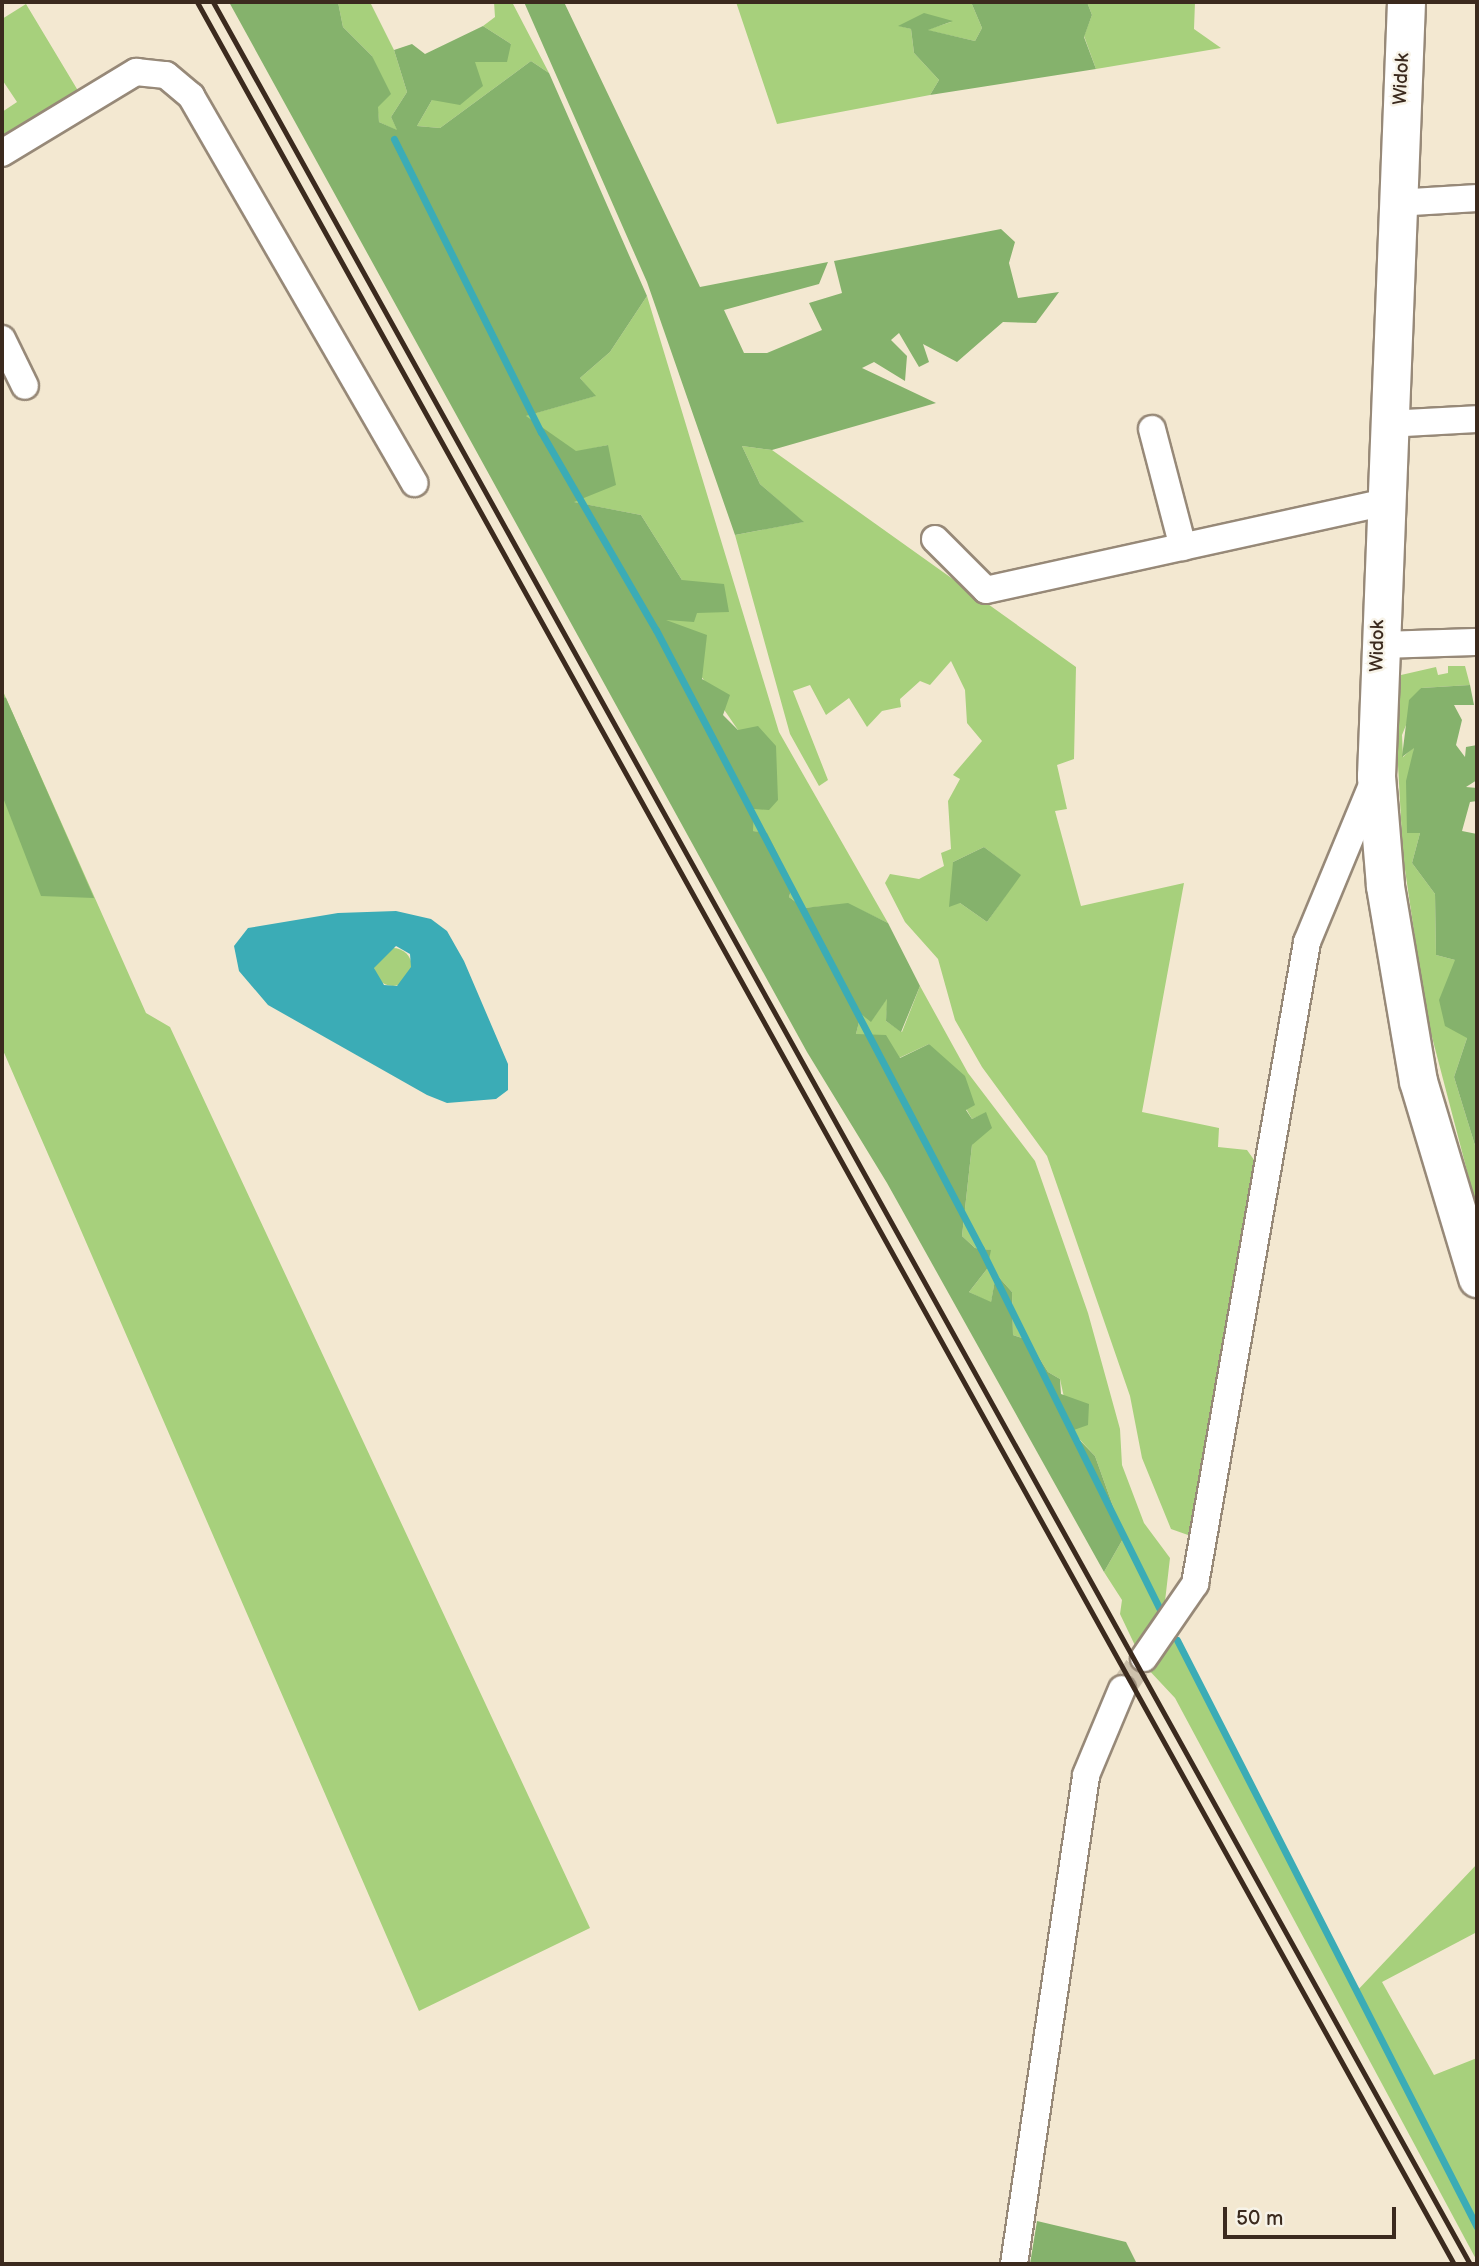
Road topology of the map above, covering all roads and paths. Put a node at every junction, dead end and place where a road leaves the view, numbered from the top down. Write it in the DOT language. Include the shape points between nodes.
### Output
graph roads {
  1 [pos="1406,2"];
  2 [pos="2,153"];
  3 [pos="1477,198"];
  4 [pos="1396,203"];
  5 [pos="2,339"];
  6 [pos="24,386"];
  7 [pos="1477,419"];
  8 [pos="1385,424"];
  9 [pos="1152,429"];
  10 [pos="414,483"];
  11 [pos="1382,503"];
  12 [pos="935,539"];
  13 [pos="1183,547"];
  14 [pos="1477,642"];
  15 [pos="1378,645"];
  16 [pos="1376,776"];
  17 [pos="1477,1278"];
  18 [pos="1144,1658"];
  19 [pos="1122,1689"];
  20 [pos="1014,2264"];
  1 -- 4 [label="main road, Widok"];
  2 -- 10 [label="street" via="136,72 166,75 191,96"];
  3 -- 4 [label="street"];
  4 -- 8 [label="main road, Widok"];
  5 -- 6 [label="street"];
  7 -- 8 [label="street"];
  8 -- 11 [label="main road, Widok"];
  9 -- 13 [label="street"];
  11 -- 13 [label="street"];
  11 -- 15 [label="main road, Widok"];
  12 -- 13 [label="street" via="986,590"];
  14 -- 15 [label="street"];
  15 -- 16 [label="main road, Widok"];
  16 -- 17 [label="main road, Widok" via="1385,886 1418,1081"];
  16 -- 18 [label="street" via="1307,942 1195,1584"];
  19 -- 20 [label="street" via="1086,1775"];
}
